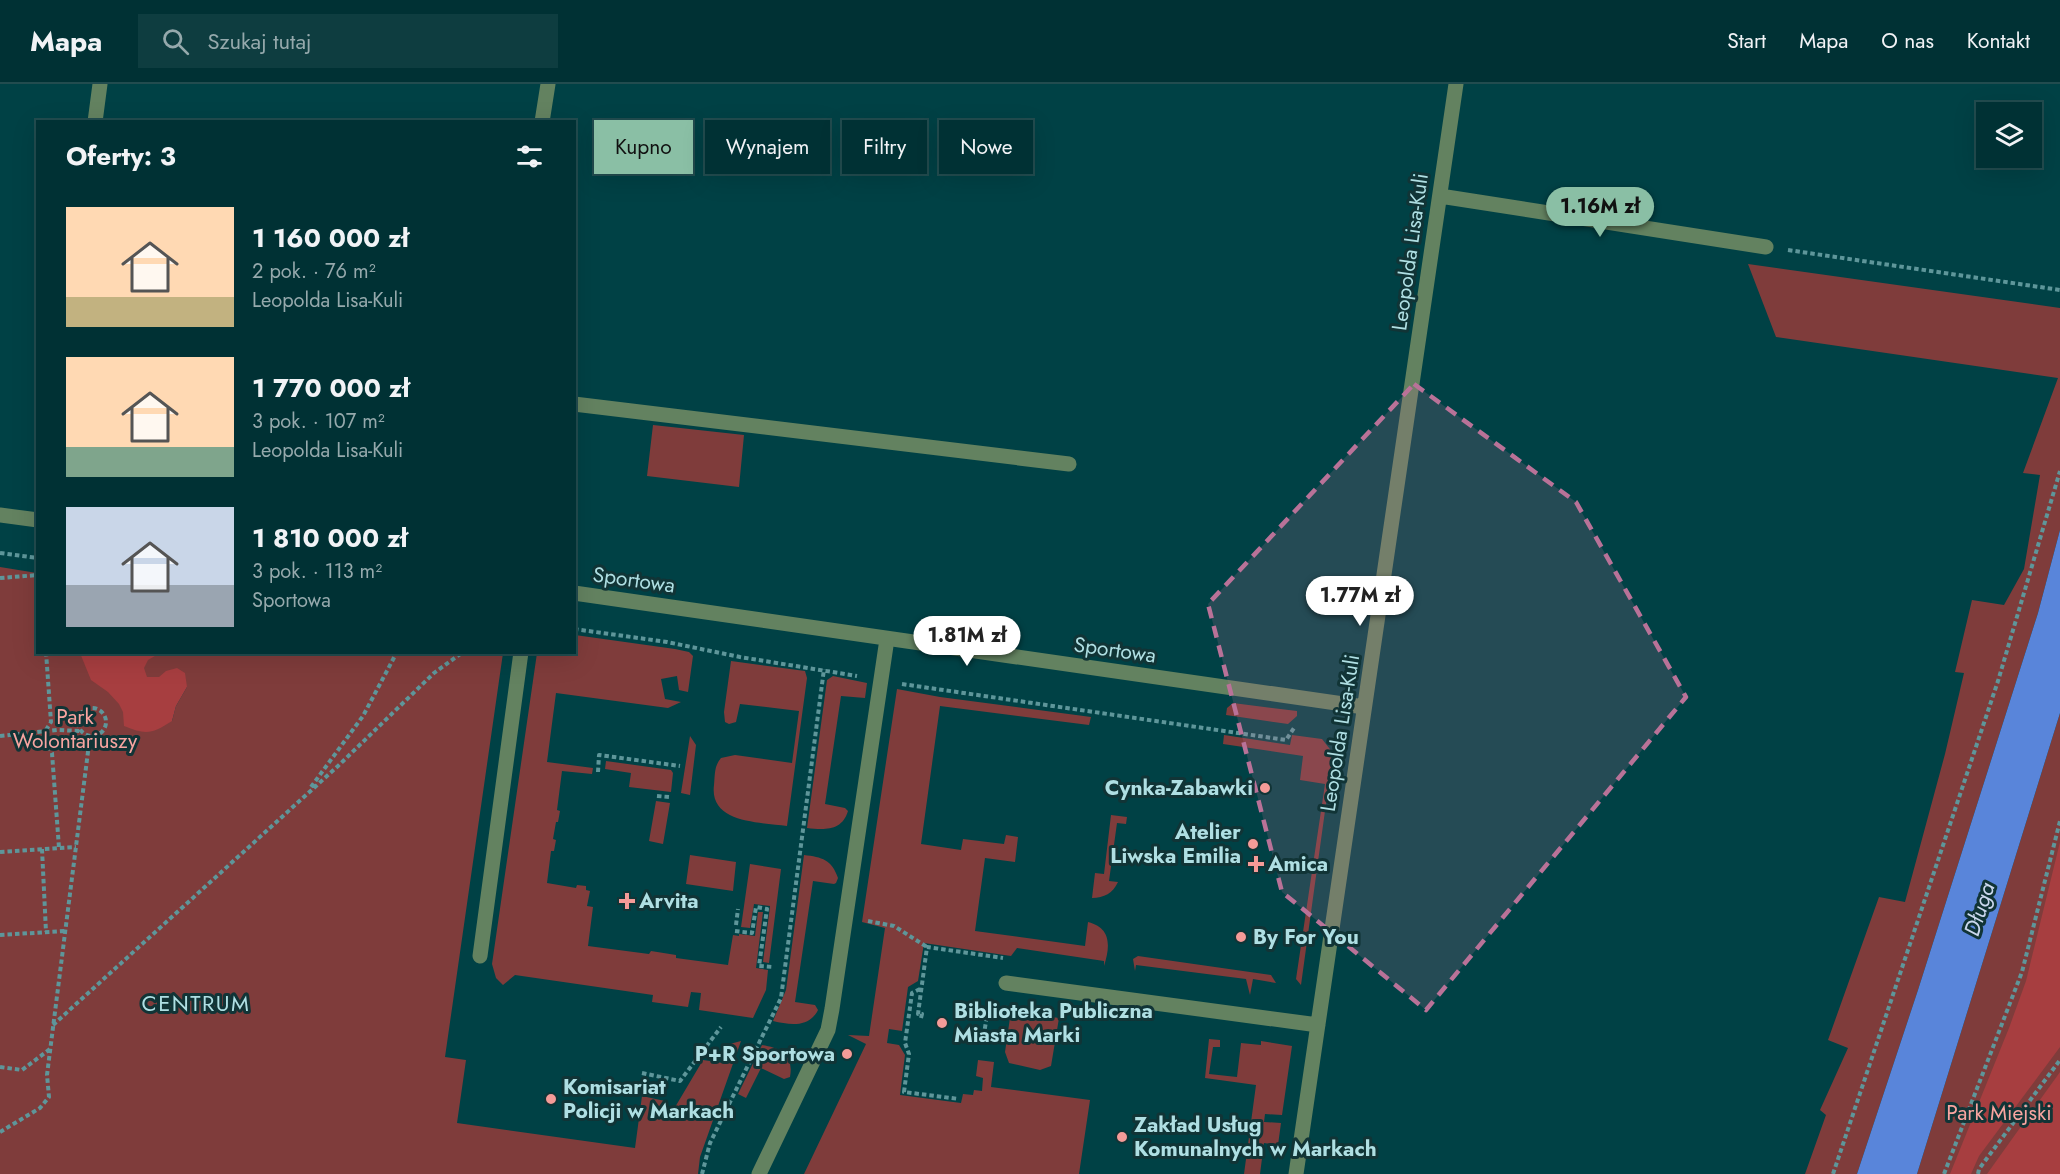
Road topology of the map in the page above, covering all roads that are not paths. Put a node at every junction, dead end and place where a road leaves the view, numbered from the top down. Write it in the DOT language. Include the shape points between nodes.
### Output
graph roads {
  1 [pos="100,84"];
  2 [pos="548,84"];
  3 [pos="1456,84"];
  4 [pos="95,120"];
  5 [pos="542,120"];
  6 [pos="1440,196"];
  7 [pos="1766,247"];
  8 [pos="576,404"];
  9 [pos="1069,464"];
  10 [pos="0,515"];
  11 [pos="36,520"];
  12 [pos="576,593"];
  13 [pos="887,639"];
  14 [pos="521,654"];
  15 [pos="1364,707"];
  16 [pos="480,956"];
  17 [pos="1006,983"];
  18 [pos="1318,1025"];
  19 [pos="759,1174"];
  20 [pos="1296,1174"];
  1 -- 4 [label="street"];
  2 -- 5 [label="street"];
  3 -- 6 [label="street, Leopolda Lisa-Kuli"];
  6 -- 7 [label="street"];
  6 -- 15 [label="street, Leopolda Lisa-Kuli"];
  8 -- 9 [label="street"];
  10 -- 11 [label="street"];
  12 -- 13 [label="street, Sportowa"];
  13 -- 15 [label="street, Sportowa"];
  13 -- 19 [label="street" via="828,1030"];
  14 -- 16 [label="street"];
  15 -- 18 [label="street, Leopolda Lisa-Kuli"];
  17 -- 18 [label="street"];
  18 -- 20 [label="street, Leopolda Lisa-Kuli"];
}
